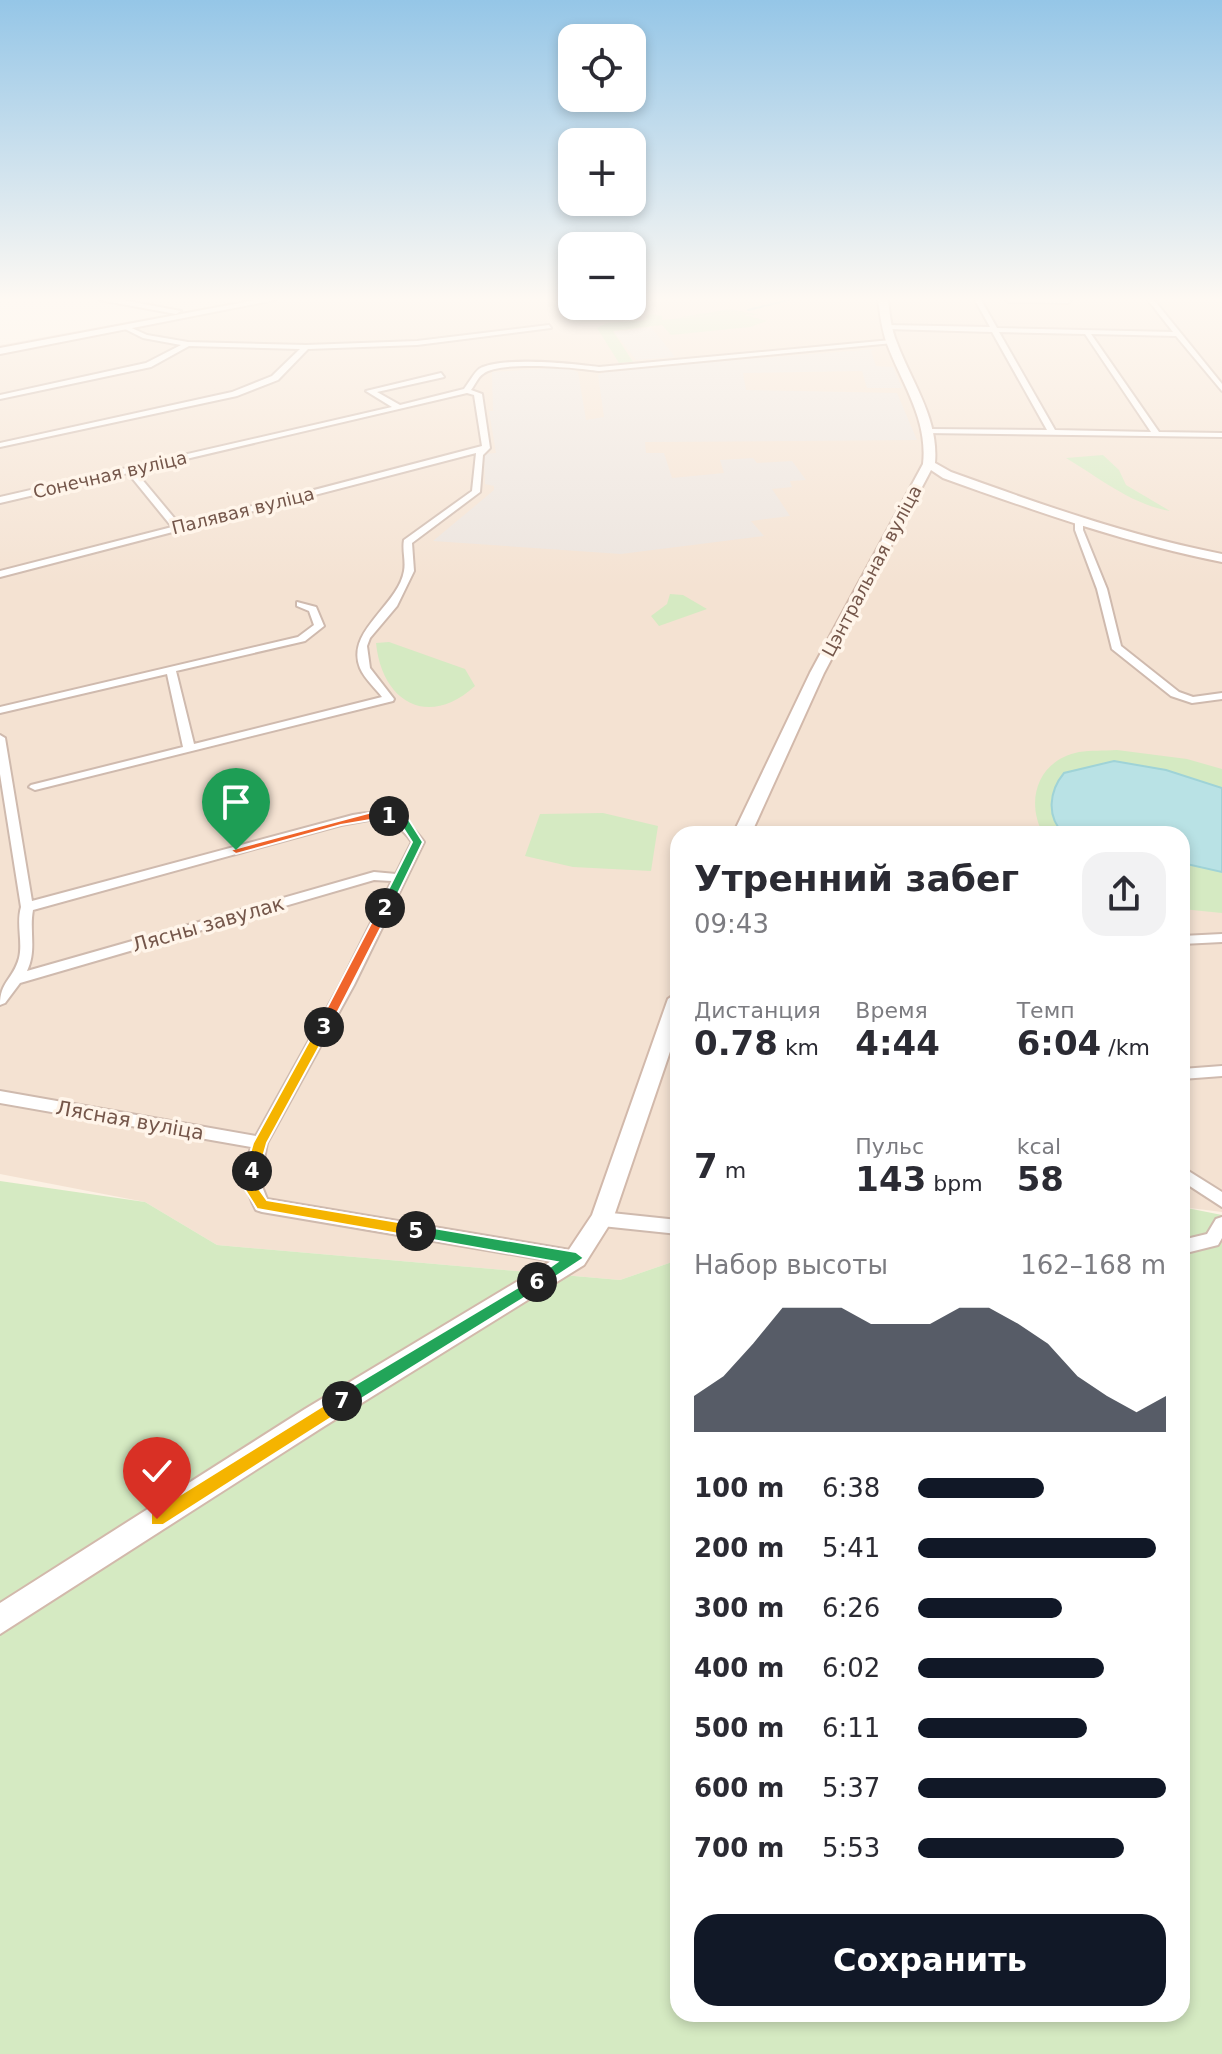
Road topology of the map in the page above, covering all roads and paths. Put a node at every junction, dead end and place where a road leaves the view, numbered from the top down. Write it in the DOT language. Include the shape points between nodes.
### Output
graph roads {
  1 [pos="220,396"];
  2 [pos="378,396"];
  3 [pos="446,396"];
  4 [pos="478,396"];
  5 [pos="913,396"];
  6 [pos="1031,396"];
  7 [pos="1131,396"];
  8 [pos="397,407"];
  9 [pos="928,431"];
  10 [pos="1052,432"];
  11 [pos="1157,434"];
  12 [pos="1222,435"];
  13 [pos="0,445"];
  14 [pos="486,448"];
  15 [pos="929,464"];
  16 [pos="130,470"];
  17 [pos="0,500"];
  18 [pos="1079,521"];
  19 [pos="177,527"];
  20 [pos="1222,558"];
  21 [pos="0,574"];
  22 [pos="300,604"];
  23 [pos="171,670"];
  24 [pos="1222,696"];
  25 [pos="0,710"];
  26 [pos="0,738"];
  27 [pos="189,747"];
  28 [pos="35,787"];
  29 [pos="746,826"];
  30 [pos="399,878"];
  31 [pos="27,907"];
  32 [pos="1222,938"];
  33 [pos="1190,940"];
  34 [pos="17,979"];
  35 [pos="0,1000"];
  36 [pos="670,1022"];
  37 [pos="1222,1071"];
  38 [pos="1190,1073"];
  39 [pos="0,1097"];
  40 [pos="260,1143"];
  41 [pos="1190,1178"];
  42 [pos="1222,1200"];
  43 [pos="602,1219"];
  44 [pos="1222,1224"];
  45 [pos="670,1226"];
  46 [pos="1190,1245"];
  47 [pos="576,1258"];
  48 [pos="0,1620"];
  1 -- 13 [label="street"];
  2 -- 8 [label="street"];
  3 -- 8 [label="street, Сонечная вуліца"];
  4 -- 14 [label="street"];
  5 -- 9 [label="street, Цэнтральная вуліца"];
  6 -- 10 [label="street"];
  7 -- 11 [label="street"];
  8 -- 16 [label="street, Сонечная вуліца"];
  9 -- 10 [label="street"];
  9 -- 15 [label="street, Цэнтральная вуліца"];
  10 -- 11 [label="street"];
  11 -- 12 [label="street"];
  14 -- 19 [label="street, Палявая вуліца"];
  14 -- 27 [label="street" via="479,454 476,492 407,542 409,571 392,606 365,637 365,668 389,699"];
  15 -- 18 [label="street"];
  15 -- 29 [label="street, Цэнтральная вуліца" via="817,673"];
  16 -- 17 [label="street, Сонечная вуліца"];
  16 -- 19 [label="street"];
  18 -- 20 [label="street"];
  18 -- 24 [label="street" via="1116,647 1159,684 1192,700"];
  19 -- 21 [label="street, Палявая вуліца"];
  22 -- 23 [label="street" via="313,609 319,626 301,639"];
  23 -- 25 [label="street"];
  23 -- 27 [label="street"];
  26 -- 31 [label="street"];
  27 -- 28 [label="street"];
  30 -- 31 [label="street" via="418,842 405,823 372,815"];
  30 -- 34 [label="street, Лясны завулак" via="374,876"];
  30 -- 40 [label="street"];
  31 -- 34 [label="street" via="27,952"];
  32 -- 33 [label="street"];
  34 -- 35 [label="street"];
  36 -- 43 [label="street"];
  37 -- 38 [label="street"];
  39 -- 40 [label="street, Лясная вуліца"];
  40 -- 47 [label="street" via="252,1190 262,1205"];
  41 -- 42 [label="street"];
  43 -- 45 [label="street"];
  43 -- 47 [label="street"];
  44 -- 46 [label="street" via="1212,1240"];
  47 -- 48 [label="street"];
}
